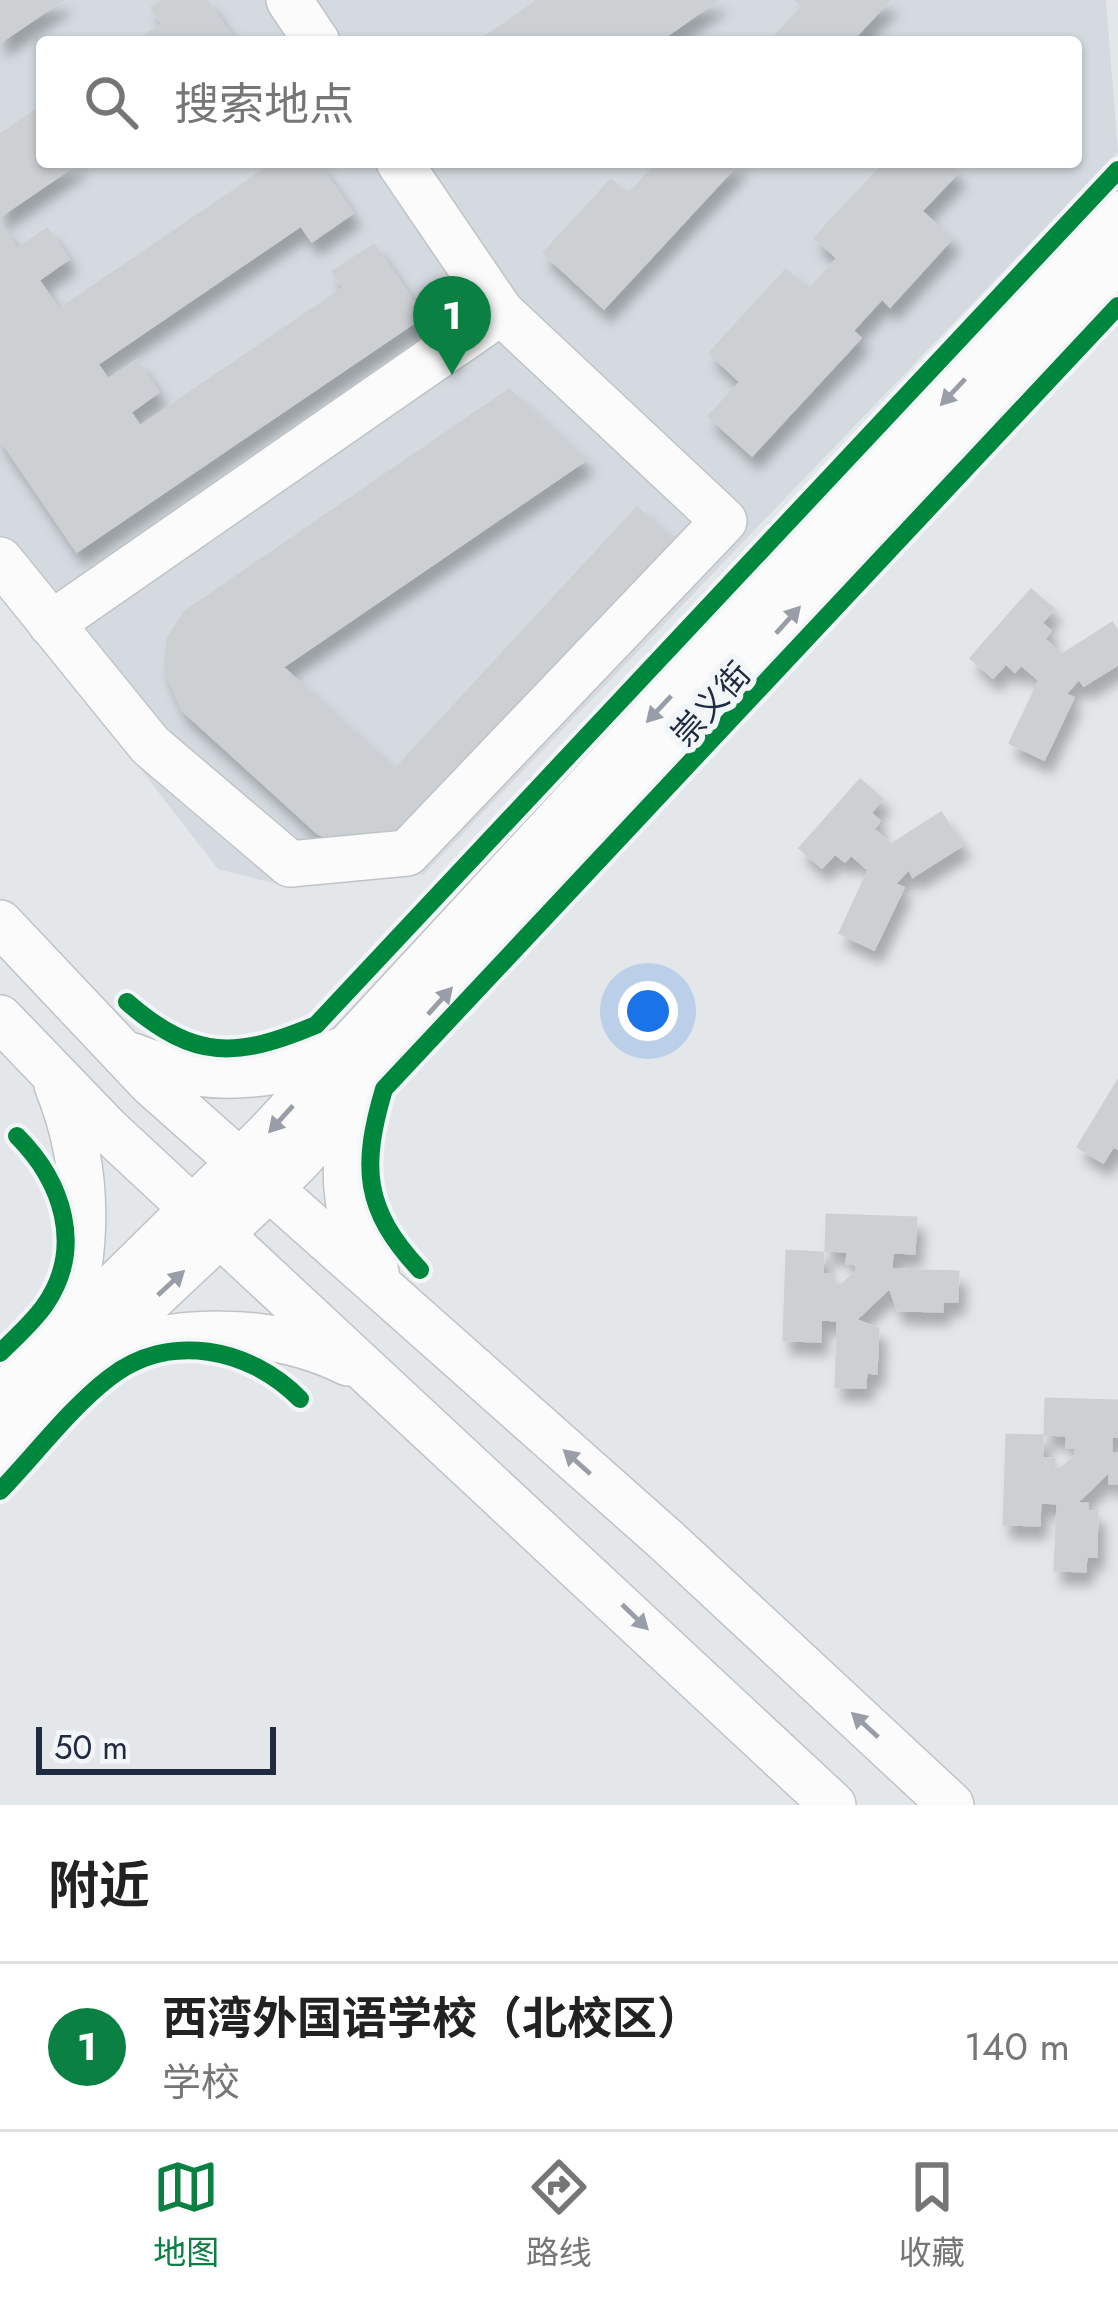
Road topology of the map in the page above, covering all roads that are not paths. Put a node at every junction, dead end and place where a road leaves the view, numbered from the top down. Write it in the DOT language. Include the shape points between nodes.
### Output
graph roads {
  1 [pos="289,0"];
  2 [pos="313,36"];
  3 [pos="403,168"];
  4 [pos="1118,214"];
  5 [pos="1118,259"];
  6 [pos="501,312"];
  7 [pos="6,580"];
  8 [pos="51,624"];
  9 [pos="15,939"];
  10 [pos="0,1006"];
  11 [pos="0,1018"];
  12 [pos="122,1052"];
  13 [pos="355,1065"];
  14 [pos="51,1071"];
  15 [pos="255,1175"];
  16 [pos="207,1222"];
  17 [pos="417,1319"];
  18 [pos="74,1348"];
  19 [pos="377,1378"];
  20 [pos="0,1399"];
  21 [pos="416,1414"];
  22 [pos="526,1416"];
  23 [pos="0,1455"];
  24 [pos="832,1805"];
  25 [pos="951,1805"];
  1 -- 2 [label="street"];
  3 -- 6 [label="street"];
  4 -- 13 [label="street, one-way"];
  13 -- 5 [label="street, 崇义街, one-way"];
  6 -- 8 [label="street"];
  6 -- 8 [label="street" via="724,521 406,853 290,865 150,745"];
  7 -- 8 [label="street"];
  9 -- 10 [label="street" via="35,994 26,1012"];
  9 -- 12 [label="street"];
  11 -- 14 [label="street"];
  12 -- 13 [label="street" via="176,1071 234,1077"];
  12 -- 15 [label="street"];
  13 -- 15 [label="street, 崇义街"];
  13 -- 17 [label="street" via="345,1178 351,1219 377,1274"];
  14 -- 16 [label="street"];
  14 -- 18 [label="street" via="76,1141 85,1215"];
  15 -- 16 [label="street, 崇义街"];
  15 -- 17 [label="street"];
  16 -- 18 [label="street, 崇义街"];
  16 -- 19 [label="street"];
  17 -- 22 [label="street"];
  18 -- 19 [label="street" via="250,1336 336,1357"];
  18 -- 20 [label="street"];
  18 -- 23 [label="street"];
  19 -- 21 [label="street"];
  21 -- 22 [label="street" via="417,1392 435,1379 463,1381"];
  21 -- 24 [label="street, one-way"];
  25 -- 22 [label="street, one-way"];
}
